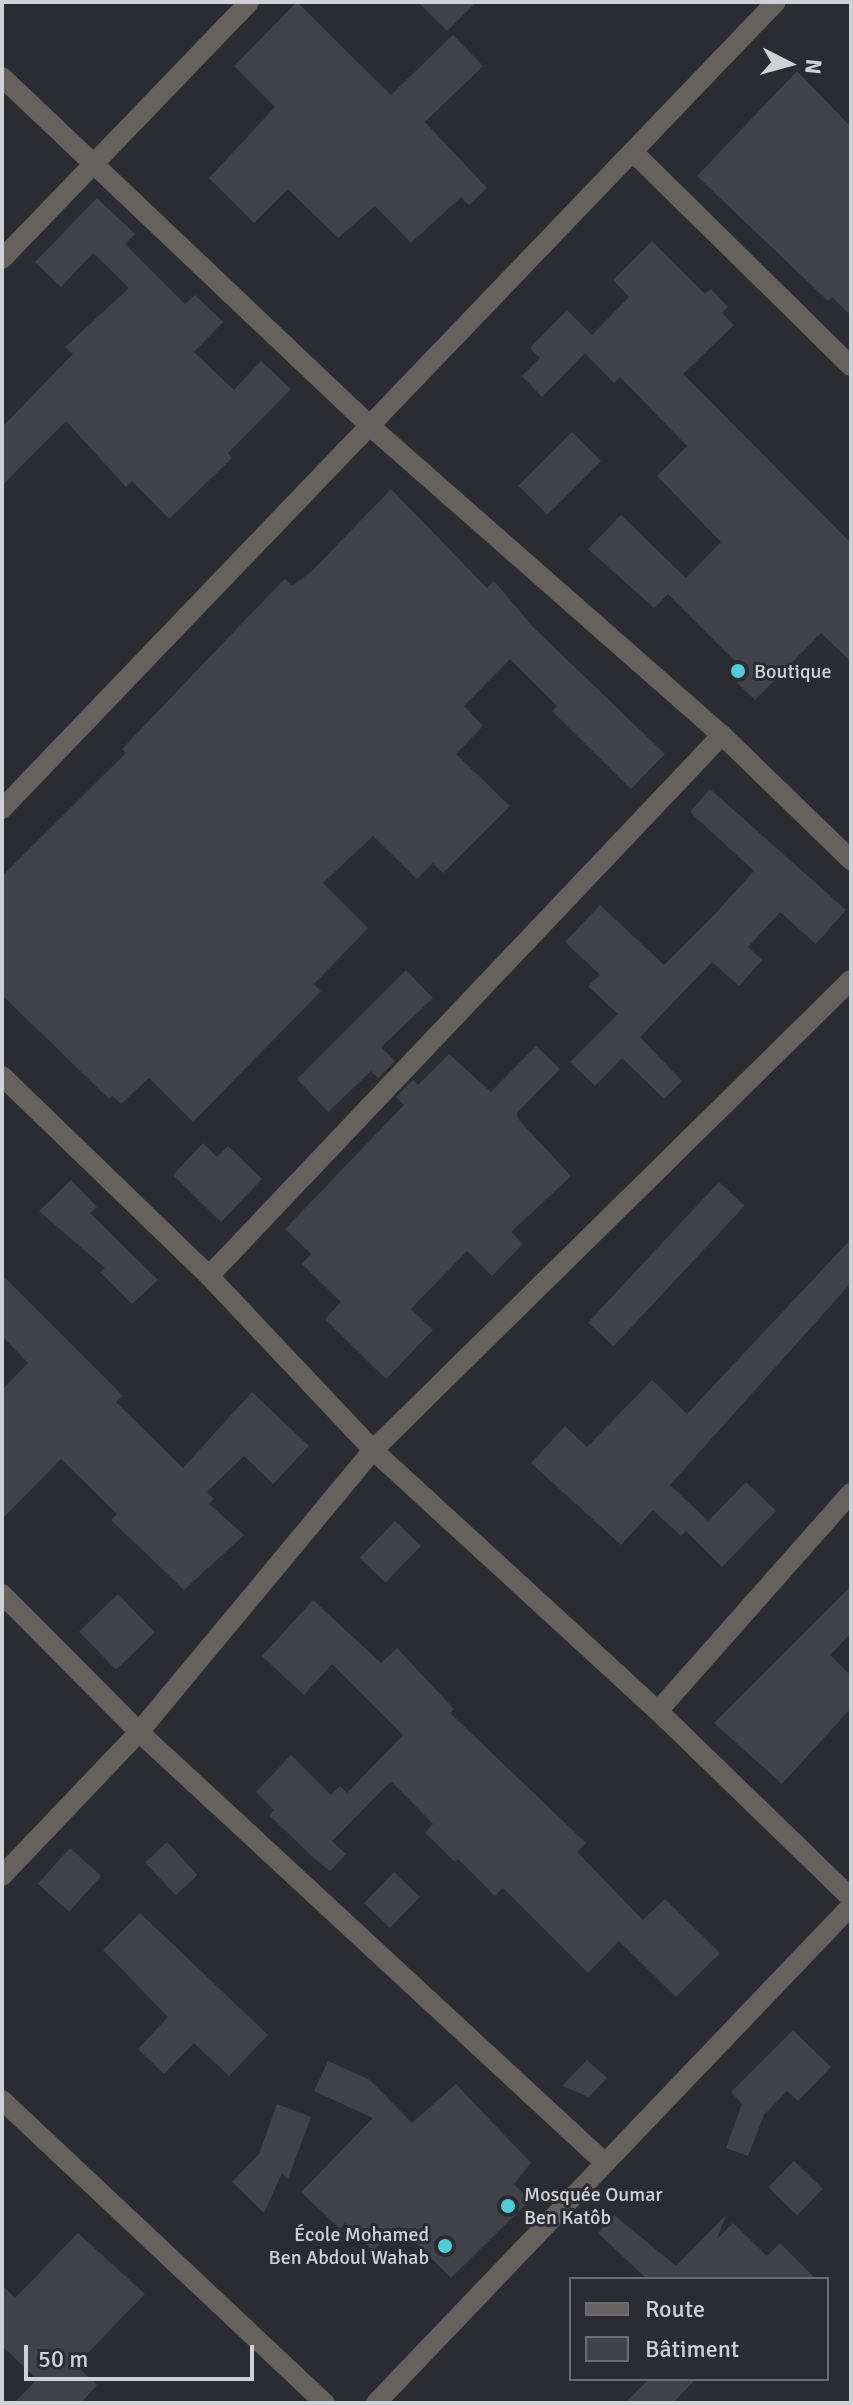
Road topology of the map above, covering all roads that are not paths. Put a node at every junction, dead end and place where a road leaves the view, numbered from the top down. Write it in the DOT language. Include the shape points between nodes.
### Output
graph roads {
  1 [pos="249,2"];
  2 [pos="776,2"];
  3 [pos="2,77"];
  4 [pos="633,152"];
  5 [pos="92,168"];
  6 [pos="2,259"];
  7 [pos="851,366"];
  8 [pos="370,426"];
  9 [pos="722,735"];
  10 [pos="2,809"];
  11 [pos="851,860"];
  12 [pos="851,980"];
  13 [pos="2,1076"];
  14 [pos="209,1276"];
  15 [pos="373,1450"];
  16 [pos="851,1493"];
  17 [pos="2,1594"];
  18 [pos="658,1711"];
  19 [pos="139,1732"];
  20 [pos="2,1876"];
  21 [pos="851,1898"];
  22 [pos="851,1906"];
  23 [pos="2,2100"];
  24 [pos="605,2163"];
  25 [pos="325,2403"];
  26 [pos="376,2403"];
  1 -- 5 [label="street"];
  2 -- 4 [label="street"];
  3 -- 5 [label="street"];
  4 -- 7 [label="street"];
  4 -- 8 [label="street"];
  5 -- 6 [label="street"];
  5 -- 8 [label="street"];
  8 -- 9 [label="street"];
  8 -- 10 [label="street"];
  9 -- 11 [label="street"];
  9 -- 14 [label="street"];
  12 -- 15 [label="street"];
  13 -- 14 [label="street"];
  14 -- 15 [label="street"];
  15 -- 18 [label="street"];
  15 -- 19 [label="street"];
  16 -- 18 [label="street"];
  17 -- 19 [label="street"];
  18 -- 21 [label="street"];
  19 -- 20 [label="street"];
  19 -- 24 [label="street"];
  22 -- 24 [label="street"];
  23 -- 25 [label="street"];
  24 -- 26 [label="street"];
}
